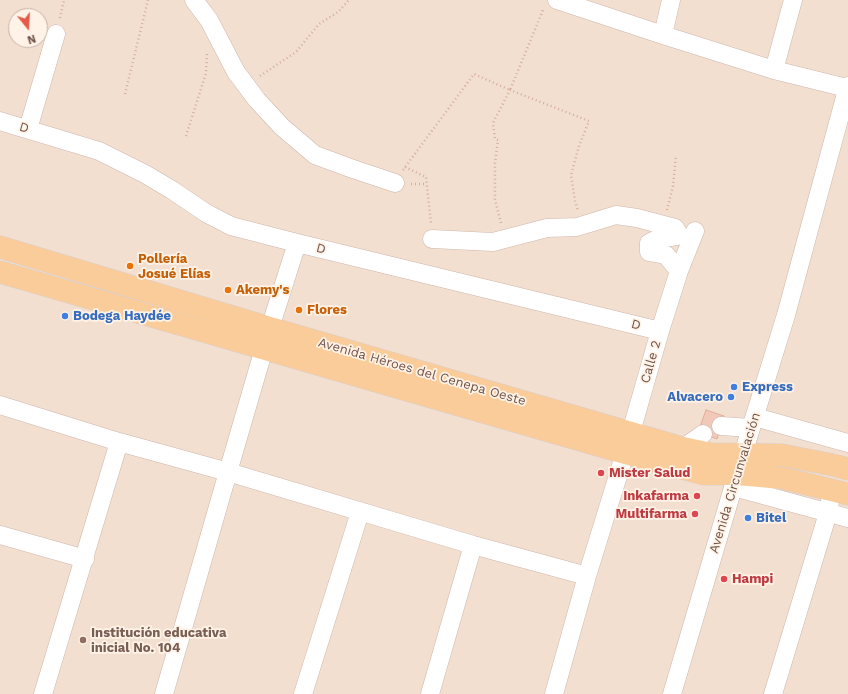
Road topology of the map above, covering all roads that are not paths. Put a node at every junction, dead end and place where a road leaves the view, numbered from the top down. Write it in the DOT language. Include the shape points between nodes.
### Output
graph roads {
  1 [pos="194,0"];
  2 [pos="672,0"];
  3 [pos="793,0"];
  4 [pos="551,3"];
  5 [pos="56,34"];
  6 [pos="663,35"];
  7 [pos="774,70"];
  8 [pos="848,87"];
  9 [pos="0,121"];
  10 [pos="28,129"];
  11 [pos="395,182"];
  12 [pos="695,231"];
  13 [pos="432,239"];
  14 [pos="297,243"];
  15 [pos="0,247"];
  16 [pos="679,271"];
  17 [pos="0,272"];
  18 [pos="660,331"];
  19 [pos="268,338"];
  20 [pos="0,405"];
  21 [pos="753,422"];
  22 [pos="721,426"];
  23 [pos="631,432"];
  24 [pos="703,434"];
  25 [pos="119,442"];
  26 [pos="848,443"];
  27 [pos="683,448"];
  28 [pos="625,453"];
  29 [pos="848,469"];
  30 [pos="228,472"];
  31 [pos="738,472"];
  32 [pos="840,492"];
  33 [pos="360,512"];
  34 [pos="828,513"];
  35 [pos="848,518"];
  36 [pos="0,535"];
  37 [pos="473,545"];
  38 [pos="84,558"];
  39 [pos="587,576"];
  40 [pos="43,694"];
  41 [pos="164,694"];
  42 [pos="303,694"];
  43 [pos="430,694"];
  44 [pos="554,694"];
  45 [pos="672,694"];
  46 [pos="774,694"];
  1 -- 11 [label="street" via="209,20 236,72 282,127 315,155"];
  2 -- 6 [label="street"];
  3 -- 7 [label="street"];
  4 -- 6 [label="street"];
  5 -- 10 [label="street"];
  6 -- 7 [label="street"];
  7 -- 8 [label="street"];
  8 -- 21 [label="street, Avenida Circunvalación" via="786,315"];
  9 -- 10 [label="street, D"];
  10 -- 14 [label="street, D" via="99,151 145,174 231,226"];
  12 -- 16 [label="street, Calle 2"];
  13 -- 16 [label="street" via="493,242 547,228 582,226 616,216 637,218 675,228 677,236 649,243 649,252 666,255"];
  14 -- 18 [label="street, D"];
  14 -- 19 [label="street"];
  15 -- 19 [label="main road, Avenida Héroes del Cenepa Oeste"];
  16 -- 18 [label="street, Calle 2"];
  17 -- 19 [label="main road, Avenida Héroes del Cenepa Oeste" via="90,299"];
  18 -- 23 [label="street, Calle 2"];
  19 -- 23 [label="main road, Avenida Héroes del Cenepa Oeste"];
  19 -- 28 [label="main road, Avenida Héroes del Cenepa Oeste" via="379,382"];
  19 -- 30 [label="street"];
  20 -- 25 [label="street"];
  21 -- 22 [label="street"];
  21 -- 26 [label="street"];
  21 -- 31 [label="street, Avenida Circunvalación"];
  23 -- 27 [label="main road, Avenida Héroes del Cenepa Oeste"];
  23 -- 28 [label="street, Calle 2"];
  24 -- 27 [label="street"];
  25 -- 30 [label="street"];
  25 -- 38 [label="street"];
  27 -- 31 [label="main road, Avenida Héroes del Cenepa Oeste" via="711,454"];
  28 -- 31 [label="main road, Avenida Héroes del Cenepa Oeste" via="704,474"];
  28 -- 39 [label="street, Calle 2"];
  29 -- 31 [label="main road, Avenida Héroes del Cenepa Oeste" via="782,455"];
  30 -- 33 [label="street"];
  30 -- 41 [label="street"];
  31 -- 32 [label="main road, Avenida Héroes del Cenepa Oeste" via="782,478"];
  31 -- 34 [label="street"];
  31 -- 45 [label="street, Avenida Circunvalación"];
  32 -- 34 [label="street"];
  33 -- 37 [label="street"];
  33 -- 42 [label="street"];
  34 -- 35 [label="street"];
  34 -- 46 [label="street"];
  36 -- 38 [label="street"];
  37 -- 39 [label="street"];
  37 -- 43 [label="street"];
  38 -- 40 [label="street"];
  39 -- 44 [label="street, Calle 2"];
}
